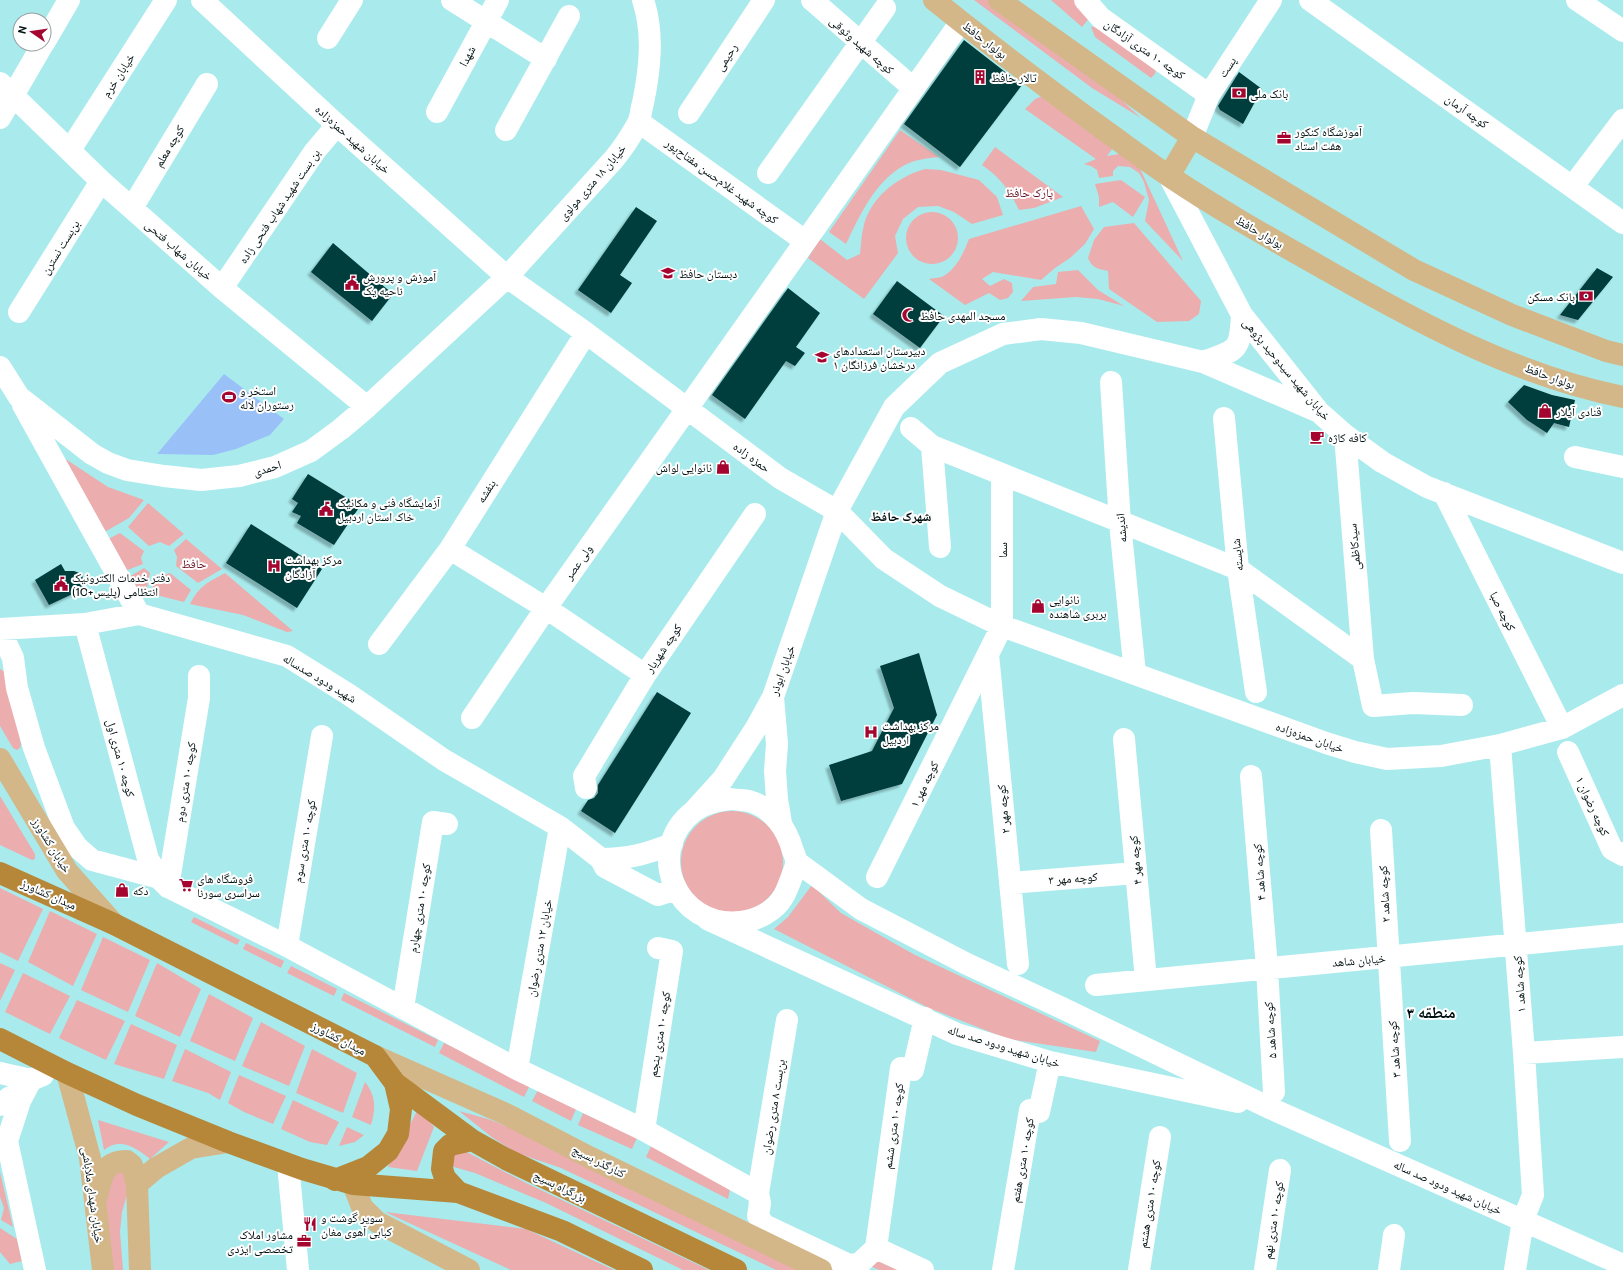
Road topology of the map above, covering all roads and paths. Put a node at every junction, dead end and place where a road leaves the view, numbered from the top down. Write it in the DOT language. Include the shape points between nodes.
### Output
graph roads {
  1 [pos="69,0"];
  2 [pos="166,0"];
  3 [pos="202,0"];
  4 [pos="352,0"];
  5 [pos="452,0"];
  6 [pos="498,0"];
  7 [pos="643,0"];
  8 [pos="764,0"];
  9 [pos="812,0"];
  10 [pos="934,0"];
  11 [pos="999,0"];
  12 [pos="1085,0"];
  13 [pos="1271,0"];
  14 [pos="1310,0"];
  15 [pos="1577,0"];
  16 [pos="885,8"];
  17 [pos="569,16"];
  18 [pos="486,21"];
  19 [pos="52,29"];
  20 [pos="955,30"];
  21 [pos="1623,31"];
  22 [pos="328,38"];
  23 [pos="860,44"];
  24 [pos="37,52"];
  25 [pos="546,59"];
  26 [pos="207,84"];
  27 [pos="913,88"];
  28 [pos="6,90"];
  29 [pos="1209,95"];
  30 [pos="437,112"];
  31 [pos="689,113"];
  32 [pos="0,118"];
  33 [pos="1623,120"];
  34 [pos="638,122"];
  35 [pos="337,125"];
  36 [pos="506,130"];
  37 [pos="1192,137"];
  38 [pos="70,150"];
  39 [pos="768,173"];
  40 [pos="1169,176"];
  41 [pos="101,181"];
  42 [pos="1573,186"];
  43 [pos="132,208"];
  44 [pos="1623,223"];
  45 [pos="805,241"];
  46 [pos="507,277"];
  47 [pos="222,288"];
  48 [pos="19,312"];
  49 [pos="1242,315"];
  50 [pos="586,333"];
  51 [pos="1623,355"];
  52 [pos="1203,362"];
  53 [pos="0,367"];
  54 [pos="1111,382"];
  55 [pos="19,397"];
  56 [pos="1623,397"];
  57 [pos="367,407"];
  58 [pos="686,409"];
  59 [pos="1319,412"];
  60 [pos="1224,418"];
  61 [pos="911,428"];
  62 [pos="1345,435"];
  63 [pos="932,446"];
  64 [pos="1575,456"];
  65 [pos="1623,467"];
  66 [pos="1002,475"];
  67 [pos="1444,494"];
  68 [pos="837,511"];
  69 [pos="755,514"];
  70 [pos="1120,522"];
  71 [pos="940,547"];
  72 [pos="450,549"];
  73 [pos="1623,563"];
  74 [pos="1238,569"];
  75 [pos="546,608"];
  76 [pos="139,614"];
  77 [pos="85,624"];
  78 [pos="1002,626"];
  79 [pos="0,629"];
  80 [pos="379,644"];
  81 [pos="988,654"];
  82 [pos="1363,659"];
  83 [pos="1136,674"];
  84 [pos="645,675"];
  85 [pos="199,676"];
  86 [pos="1256,692"];
  87 [pos="1623,696"];
  88 [pos="773,697"];
  89 [pos="1623,700"];
  90 [pos="1462,705"];
  91 [pos="472,718"];
  92 [pos="1562,728"];
  93 [pos="322,736"];
  94 [pos="1124,739"];
  95 [pos="1500,745"];
  96 [pos="1568,752"];
  97 [pos="0,758"];
  98 [pos="1251,776"];
  99 [pos="586,788"];
  100 [pos="694,811"];
  101 [pos="781,823"];
  102 [pos="447,824"];
  103 [pos="560,827"];
  104 [pos="1381,830"];
  105 [pos="672,844"];
  106 [pos="1623,855"];
  107 [pos="601,859"];
  108 [pos="796,862"];
  109 [pos="0,873"];
  110 [pos="1136,873"];
  111 [pos="877,877"];
  112 [pos="164,882"];
  113 [pos="1010,883"];
  114 [pos="676,889"];
  115 [pos="707,919"];
  116 [pos="114,924"];
  117 [pos="1623,934"];
  118 [pos="1516,944"];
  119 [pos="287,946"];
  120 [pos="658,948"];
  121 [pos="1388,957"];
  122 [pos="1018,964"];
  123 [pos="1266,968"];
  124 [pos="1146,980"];
  125 [pos="1096,984"];
  126 [pos="403,1008"];
  127 [pos="925,1018"];
  128 [pos="787,1020"];
  129 [pos="0,1039"];
  130 [pos="1623,1047"];
  131 [pos="1524,1053"];
  132 [pos="375,1056"];
  133 [pos="1050,1062"];
  134 [pos="517,1069"];
  135 [pos="62,1071"];
  136 [pos="0,1073"];
  137 [pos="32,1080"];
  138 [pos="395,1084"];
  139 [pos="1273,1101"];
  140 [pos="10,1103"];
  141 [pos="644,1130"];
  142 [pos="1160,1137"];
  143 [pos="472,1140"];
  144 [pos="1400,1141"];
  145 [pos="228,1142"];
  146 [pos="4,1144"];
  147 [pos="288,1164"];
  148 [pos="1280,1170"];
  149 [pos="344,1182"];
  150 [pos="137,1184"];
  151 [pos="458,1192"];
  152 [pos="758,1194"];
  153 [pos="95,1202"];
  154 [pos="1523,1220"];
  155 [pos="1394,1235"];
  156 [pos="876,1248"];
  157 [pos="1623,1265"];
  158 [pos="466,1269"];
  159 [pos="35,1270"];
  160 [pos="103,1270"];
  161 [pos="140,1270"];
  162 [pos="298,1270"];
  163 [pos="642,1270"];
  164 [pos="736,1270"];
  165 [pos="821,1270"];
  166 [pos="923,1270"];
  167 [pos="1003,1270"];
  168 [pos="1139,1270"];
  169 [pos="1265,1270"];
  170 [pos="1389,1270"];
  171 [pos="1515,1270"];
  1 -- 19 [label="street"];
  2 -- 38 [label="street, خیابان خرم"];
  3 -- 35 [label="street, خیابان شهید حمزه‌زاده"];
  4 -- 22 [label="street"];
  5 -- 18 [label="street"];
  6 -- 18 [label="street, شهدا"];
  7 -- 34 [label="street, خیابان ۱۸ متری مولوی" via="649,23 650,52 646,89"];
  8 -- 31 [label="street, رحیمی"];
  9 -- 23 [label="street, کوچه شهید وثوقی"];
  10 -- 40 [label="main road, بولوار حافظ" via="1035,80"];
  11 -- 37 [label="main road"];
  12 -- 29 [label="street, کوچه ۱۰ متری آزادگان" via="1101,18"];
  13 -- 29 [label="street, پست"];
  14 -- 42 [label="street, کوچه آرمان"];
  15 -- 21 [label="street"];
  16 -- 23 [label="street"];
  17 -- 25 [label="street"];
  18 -- 25 [label="street"];
  18 -- 30 [label="street, شهدا"];
  20 -- 27 [label="street, ولی عصر"];
  23 -- 27 [label="street, کوچه شهید وثوقی"];
  23 -- 39 [label="street"];
  24 -- 28 [label="street"];
  25 -- 36 [label="street"];
  26 -- 43 [label="street, کوچه معلم"];
  27 -- 45 [label="street, ولی عصر"];
  28 -- 32 [label="street"];
  28 -- 38 [label="street, خیابان شهاب فتحی"];
  29 -- 37 [label="street, پست"];
  33 -- 42 [label="street"];
  34 -- 45 [label="street, کوچه شهید غلام‌حسن مفتاح‌پور"];
  34 -- 46 [label="street, خیابان ۱۸ متری مولوی" via="614,159"];
  35 -- 46 [label="street, خیابان شهید حمزه‌زاده"];
  35 -- 47 [label="street, بن بست شهید شهاب فتحی زاده" via="315,151"];
  37 -- 40 [label="main road"];
  37 -- 51 [label="main road" via="1414,270 1512,315 1606,351"];
  38 -- 41 [label="street, خیابان شهاب فتحی"];
  40 -- 49 [label="street, خیابان شهید سیدوحید پژوهی"];
  40 -- 56 [label="main road, بولوار حافظ" via="1276,242 1452,338 1545,376"];
  41 -- 43 [label="street, خیابان شهاب فتحی"];
  41 -- 48 [label="street, بن‌بست نسترن"];
  42 -- 44 [label="street, کوچه آرمان"];
  43 -- 47 [label="street, خیابان شهاب فتحی"];
  45 -- 58 [label="street, ولی عصر"];
  46 -- 50 [label="street, حمزه زاده"];
  46 -- 57 [label="street, احمدی"];
  47 -- 57 [label="street, خیابان شهاب فتحی"];
  49 -- 52 [label="street" via="1240,337 1235,349"];
  49 -- 59 [label="street, خیابان شهید سیدوحید پژوهی"];
  50 -- 58 [label="street, حمزه زاده"];
  50 -- 72 [label="street, بنفشه"];
  52 -- 59 [label="street, خیابان ابوذر"];
  52 -- 68 [label="street, خیابان ابوذر" via="1081,333 1041,329 1003,334 940,363 894,407"];
  53 -- 55 [label="street, احمدی"];
  54 -- 70 [label="street, اندیشه"];
  55 -- 57 [label="street, احمدی" via="92,454 108,463 127,470 201,480 239,476 275,467 311,452"];
  55 -- 76 [label="street"];
  58 -- 68 [label="street, حمزه زاده" via="780,478"];
  58 -- 75 [label="street, ولی عصر"];
  59 -- 62 [label="street, خیابان شهید سیدوحید پژوهی"];
  60 -- 74 [label="street, شایسته"];
  61 -- 63 [label="street"];
  62 -- 67 [label="street, خیابان شهید سیدوحید پژوهی" via="1382,462"];
  62 -- 82 [label="street, سیدکاظمی"];
  63 -- 66 [label="street"];
  63 -- 71 [label="street"];
  64 -- 65 [label="street"];
  66 -- 70 [label="street"];
  66 -- 78 [label="street, سما"];
  67 -- 73 [label="street, خیابان شهید سیدوحید پژوهی"];
  67 -- 92 [label="street, کوچه صبا"];
  68 -- 78 [label="street, حمزه زاده" via="884,559 940,596"];
  68 -- 88 [label="street, خیابان ابوذر"];
  69 -- 84 [label="street, کوچه شهریار"];
  70 -- 74 [label="street"];
  70 -- 83 [label="street, اندیشه"];
  72 -- 75 [label="street"];
  72 -- 80 [label="street, بنفشه"];
  74 -- 82 [label="street"];
  74 -- 86 [label="street, شایسته"];
  75 -- 84 [label="street"];
  75 -- 91 [label="street, ولی عصر"];
  76 -- 77 [label="street, شهید ودود صدساله"];
  76 -- 103 [label="street, شهید ودود صدساله" via="287,656 348,694 444,760"];
  77 -- 79 [label="street, شهید ودود صدساله"];
  77 -- 112 [label="street, کوچه ۱۰ متری اول" via="148,859"];
  78 -- 81 [label="street, کوچه مهر ۱"];
  78 -- 83 [label="street, خیابان حمزه‌زاده"];
  79 -- 112 [label="street" via="13,658 17,688 34,748 64,828 77,847 92,860"];
  81 -- 111 [label="street, کوچه مهر ۱"];
  81 -- 113 [label="street, کوچه مهر ۲"];
  82 -- 90 [label="street, سیدکاظمی" via="1373,706 1413,703"];
  83 -- 95 [label="street, خیابان حمزه‌زاده" via="1326,743 1386,759 1441,756"];
  84 -- 99 [label="street, کوچه شهریار" via="584,776"];
  85 -- 112 [label="street, کوچه ۱۰ متری دوم" via="199,698"];
  87 -- 89 [label="street"];
  87 -- 92 [label="street, خیابان حمزه‌زاده"];
  88 -- 100 [label="street, خیابان ابوذر" via="723,780"];
  88 -- 101 [label="street" via="777,744 775,771"];
  92 -- 95 [label="street, خیابان حمزه‌زاده"];
  93 -- 119 [label="street, کوچه ۱۰ متری سوم"];
  94 -- 110 [label="street, کوچه مهر ۴"];
  95 -- 118 [label="street, کوچه شاهد ۱"];
  96 -- 106 [label="street, کوچه رضوان ۱" via="1612,848"];
  97 -- 116 [label="main road, خیابان کشاورز" via="67,871"];
  98 -- 123 [label="street, کوچه شاهد ۴"];
  100 -- 101 [label="street" via="712,802 731,799 750,801 767,810"];
  100 -- 105 [label="street" via="681,826"];
  101 -- 108 [label="street" via="790,840"];
  102 -- 126 [label="street, کوچه ۱۰ متری چهارم" via="433,822"];
  103 -- 107 [label="street, شهید ودود صدساله"];
  103 -- 134 [label="street, خیابان ۱۲ متری رضوان"];
  104 -- 121 [label="street, کوچه شاهد ۲"];
  105 -- 107 [label="street" via="638,856"];
  105 -- 114 [label="street" via="670,864"];
  107 -- 114 [label="street, شهید ودود صدساله" via="605,867 658,895"];
  108 -- 115 [label="street" via="783,897 768,912 749,922 727,924"];
  108 -- 139 [label="street, خیابان شهید ودود صد ساله" via="861,909 967,964"];
  109 -- 116 [label="highway, میدان کشاورز"];
  110 -- 113 [label="street, کوچه مهر ۳"];
  110 -- 124 [label="street, کوچه مهر ۴"];
  112 -- 119 [label="street"];
  113 -- 122 [label="street, کوچه مهر ۲"];
  114 -- 115 [label="street" via="695,912"];
  115 -- 127 [label="street, خیابان شهید ودود صد ساله"];
  116 -- 132 [label="highway, میدان کشاورز"];
  117 -- 118 [label="street, خیابان شاهد"];
  118 -- 121 [label="street, خیابان شاهد"];
  118 -- 131 [label="street, کوچه شاهد ۱"];
  119 -- 126 [label="street"];
  120 -- 141 [label="street, کوچه ۱۰ متری پنجم" via="672,951"];
  121 -- 123 [label="street, خیابان شاهد"];
  121 -- 144 [label="street, کوچه شاهد ۳"];
  123 -- 124 [label="street, خیابان شاهد"];
  123 -- 139 [label="street, کوچه شاهد ۵"];
  124 -- 125 [label="street, خیابان شاهد"];
  126 -- 134 [label="street"];
  127 -- 133 [label="street, خیابان شهید ودود صد ساله" via="957,1034"];
  127 -- 156 [label="street, کوچه ۱۰ متری ششم" via="913,1070 901,1068"];
  128 -- 152 [label="street, بن‌بست ۸ متری رضوان"];
  129 -- 135 [label="highway"];
  130 -- 131 [label="street"];
  131 -- 154 [label="street, کوچه شاهد ۱" via="1533,1195"];
  132 -- 138 [label="highway, میدان کشاورز"];
  132 -- 165 [label="main road, کنارگذر بسیج" via="508,1115"];
  133 -- 139 [label="street, خیابان شهید ودود صد ساله"];
  133 -- 167 [label="street, کوچه ۱۰ متری هفتم" via="1039,1112 1030,1110"];
  134 -- 141 [label="street"];
  135 -- 137 [label="street"];
  135 -- 145 [label="highway"];
  135 -- 153 [label="main road, خیابان شهدای ملاباشی" via="90,1158"];
  136 -- 137 [label="street"];
  137 -- 140 [label="street"];
  138 -- 143 [label="highway, بزرگراه بسیج"];
  138 -- 149 [label="highway, میدان کشاورز" via="401,1109 398,1134 388,1151"];
  139 -- 154 [label="street, خیابان شهید ودود صد ساله"];
  140 -- 146 [label="street"];
  141 -- 152 [label="street"];
  142 -- 168 [label="street, کوچه ۱۰ متری هشتم"];
  143 -- 151 [label="highway" via="450,1145 444,1151 442,1169 445,1178"];
  143 -- 164 [label="highway, بزرگراه بسیج" via="506,1159"];
  145 -- 147 [label="highway"];
  145 -- 150 [label="main road" via="191,1148 156,1168"];
  146 -- 159 [label="street"];
  147 -- 149 [label="highway"];
  147 -- 162 [label="street"];
  148 -- 169 [label="street, کوچه ۱۰ متری نهم"];
  149 -- 151 [label="highway"];
  149 -- 158 [label="main road" via="362,1207 377,1222"];
  150 -- 153 [label="main road" via="132,1165 127,1161 113,1163 106,1168 102,1176"];
  150 -- 161 [label="main road"];
  151 -- 163 [label="highway" via="562,1231"];
  152 -- 156 [label="street, بن‌بست ۸ متری رضوان" via="758,1216 764,1225 849,1265 859,1264"];
  153 -- 160 [label="main road, خیابان شهدای ملاباشی"];
  154 -- 157 [label="street, خیابان شهید ودود صد ساله"];
  154 -- 171 [label="street, کوچه شاهد ۱"];
  155 -- 170 [label="street"];
  156 -- 166 [label="street"];
}
